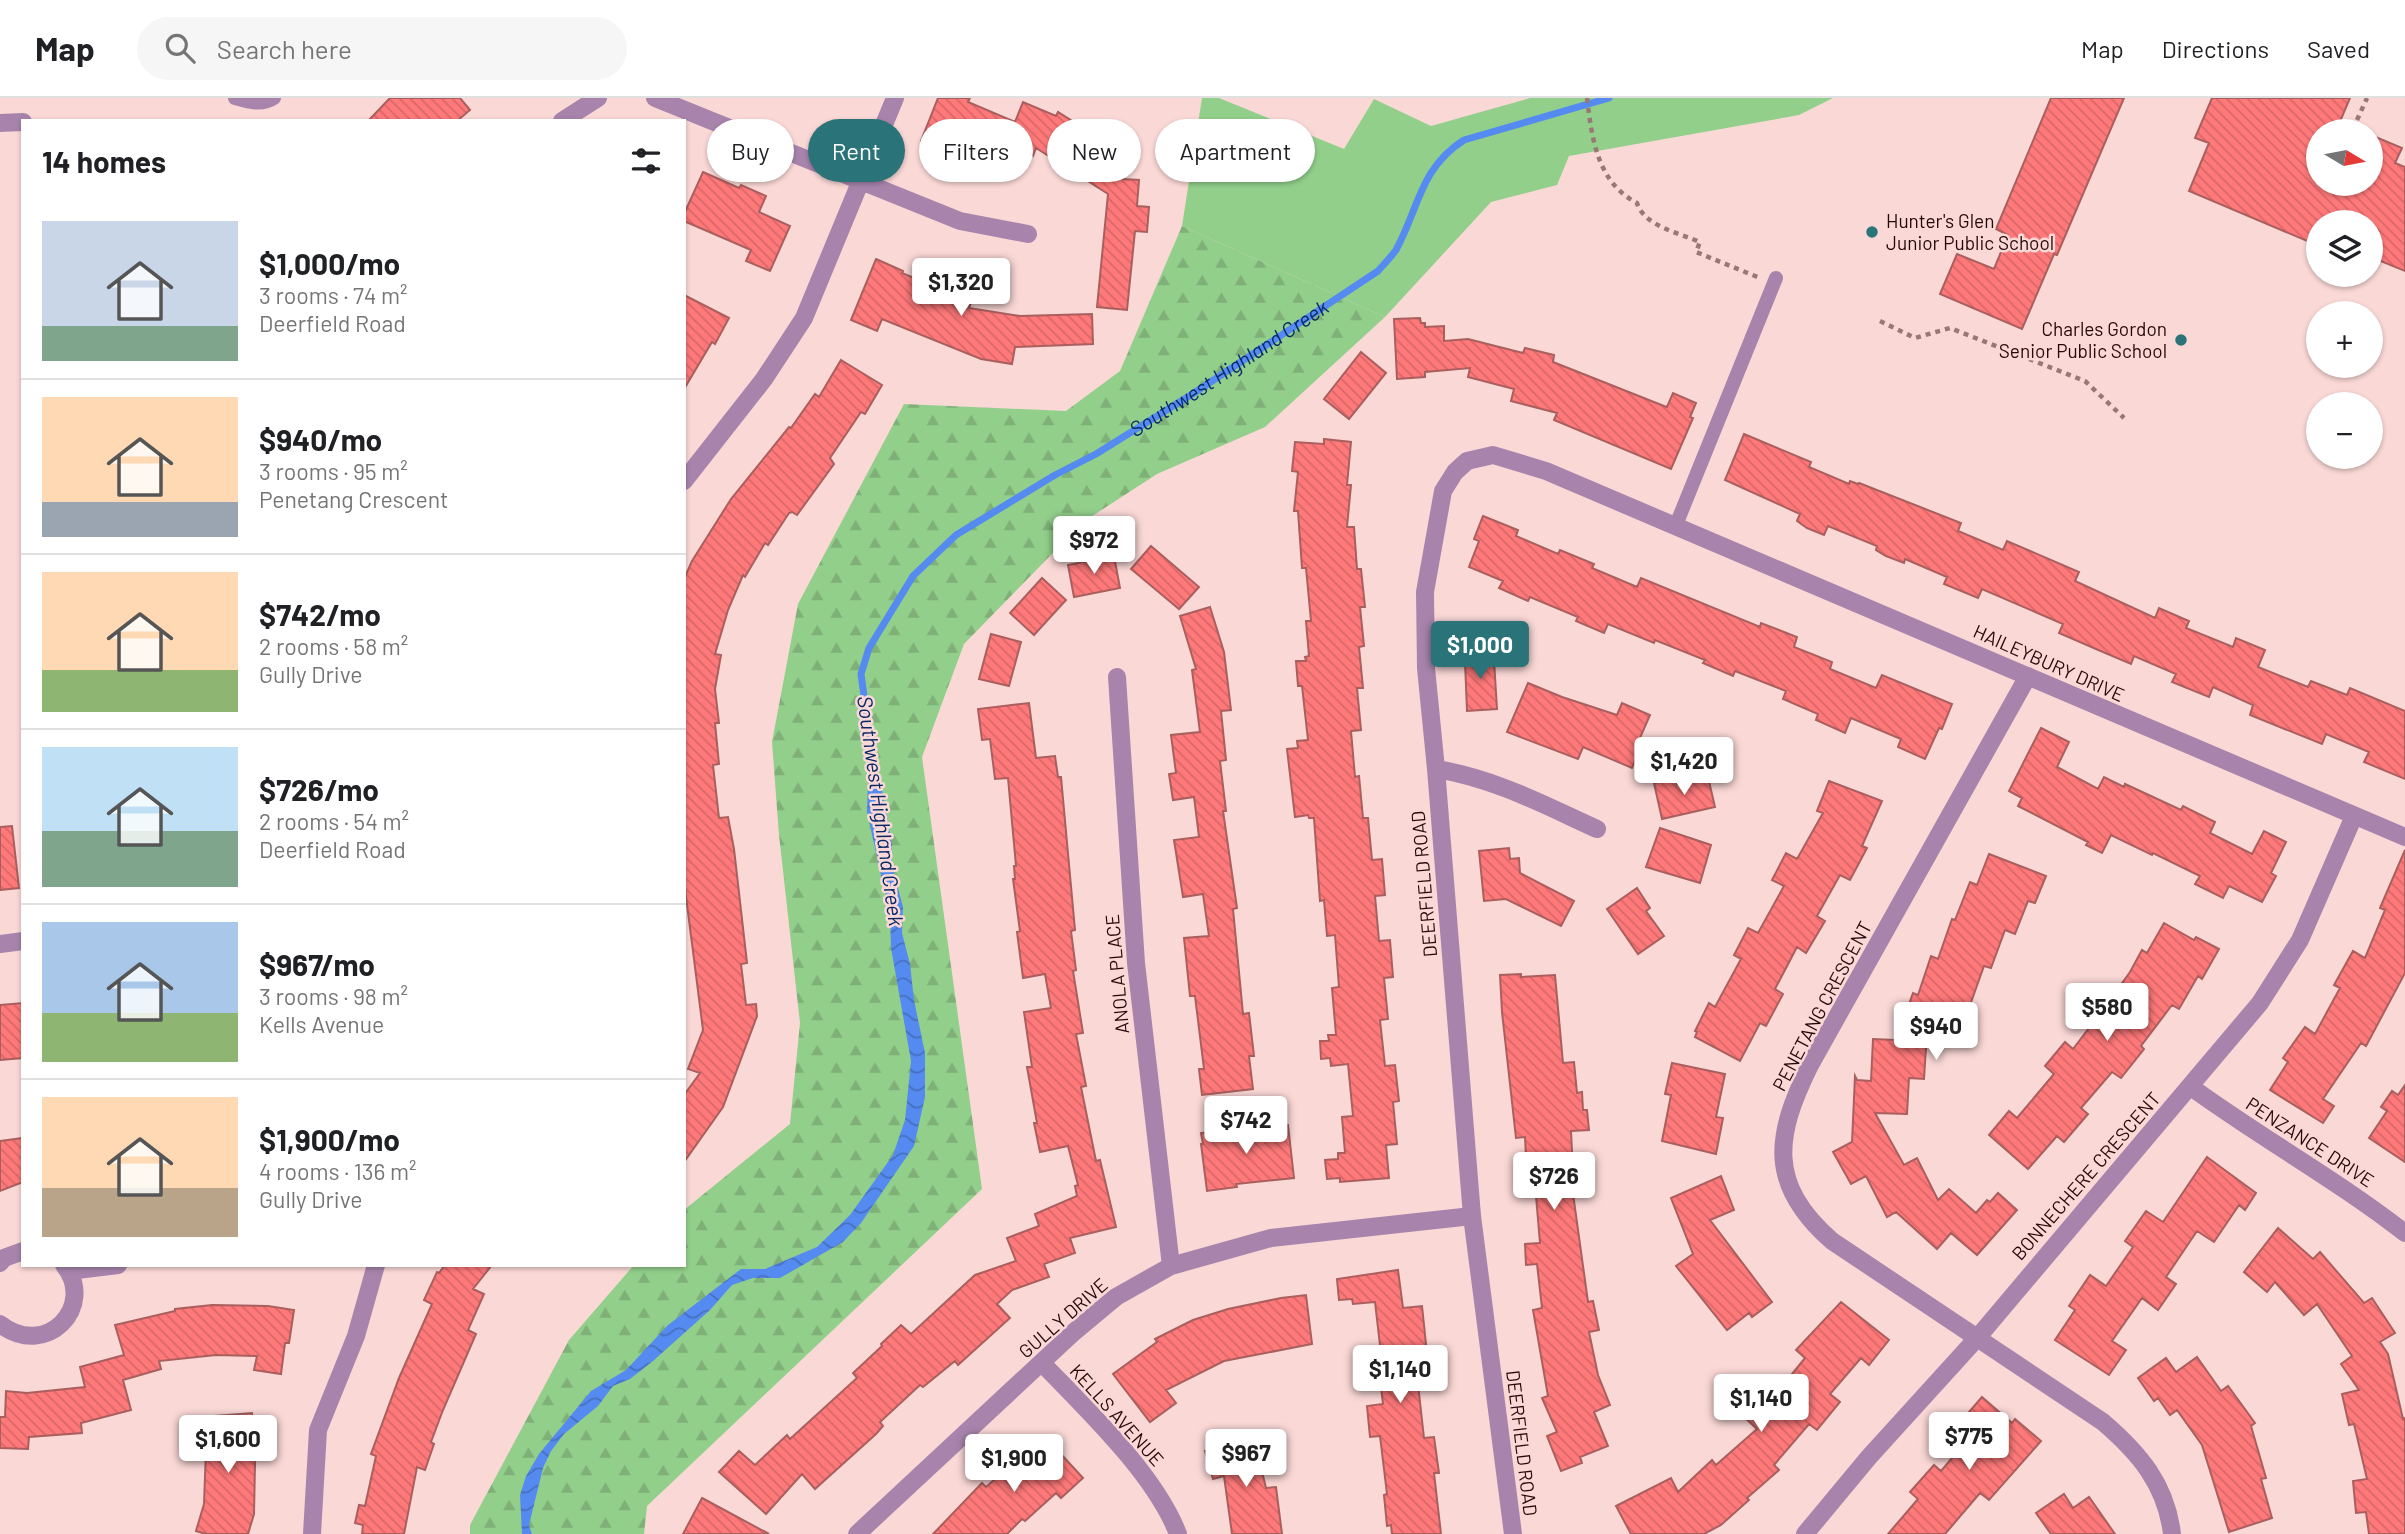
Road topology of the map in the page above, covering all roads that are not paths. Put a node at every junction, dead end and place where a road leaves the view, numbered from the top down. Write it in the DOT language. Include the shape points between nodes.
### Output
graph roads {
  1 [pos="235,98"];
  2 [pos="274,98"];
  3 [pos="598,98"];
  4 [pos="655,98"];
  5 [pos="895,98"];
  6 [pos="565,119"];
  7 [pos="886,119"];
  8 [pos="21,122"];
  9 [pos="0,123"];
  10 [pos="808,159"];
  11 [pos="859,182"];
  12 [pos="865,182"];
  13 [pos="1028,234"];
  14 [pos="1776,278"];
  15 [pos="686,478"];
  16 [pos="1676,525"];
  17 [pos="2028,676"];
  18 [pos="1117,677"];
  19 [pos="1436,769"];
  20 [pos="2354,816"];
  21 [pos="1597,829"];
  22 [pos="2405,837"];
  23 [pos="21,941"];
  24 [pos="0,944"];
  25 [pos="2192,1087"];
  26 [pos="1472,1216"];
  27 [pos="2405,1233"];
  28 [pos="21,1252"];
  29 [pos="0,1263"];
  30 [pos="1171,1266"];
  31 [pos="375,1267"];
  32 [pos="66,1268"];
  33 [pos="0,1324"];
  34 [pos="1978,1337"];
  35 [pos="1042,1363"];
  36 [pos="312,1534"];
  37 [pos="857,1534"];
  38 [pos="1178,1534"];
  39 [pos="1513,1534"];
  40 [pos="1805,1534"];
  41 [pos="2172,1534"];
  1 -- 2 [label="lane" via="267,103"];
  3 -- 6 [label="street"];
  4 -- 10 [label="street"];
  5 -- 7 [label="street"];
  8 -- 9 [label="street"];
  11 -- 15 [label="street" via="804,318 764,379"];
  12 -- 13 [label="street" via="960,221"];
  14 -- 16 [label="lane"];
  16 -- 17 [label="street, HAILEYBURY DRIVE"];
  16 -- 19 [label="street, DEERFIELD ROAD" via="1493,455 1467,461 1455,472 1443,491 1425,592 1426,668"];
  17 -- 20 [label="street, HAILEYBURY DRIVE"];
  17 -- 34 [label="street, PENETANG CRESCENT" via="1795,1094 1782,1155 1790,1188 1811,1223"];
  18 -- 30 [label="street, ANOLA PLACE" via="1136,963"];
  19 -- 21 [label="street" via="1491,782"];
  19 -- 26 [label="street, DEERFIELD ROAD"];
  20 -- 22 [label="street, HAILEYBURY DRIVE"];
  20 -- 25 [label="street, BONNECHERE CRESCENT" via="2300,940 2260,1003"];
  23 -- 24 [label="street"];
  25 -- 27 [label="street, PENZANCE DRIVE"];
  25 -- 34 [label="street, BONNECHERE CRESCENT"];
  26 -- 30 [label="street, GULLY DRIVE" via="1271,1238"];
  26 -- 39 [label="street, DEERFIELD ROAD"];
  28 -- 29 [label="street"];
  30 -- 35 [label="street, GULLY DRIVE" via="1116,1297"];
  31 -- 36 [label="street" via="356,1336 318,1430"];
  32 -- 33 [label="street" via="74,1299 62,1324 51,1332 23,1336"];
  34 -- 40 [label="street, BONNECHERE CRESCENT"];
  34 -- 41 [label="street, PENETANG CRESCENT" via="2131,1446 2150,1470 2164,1500"];
  35 -- 37 [label="street, GULLY DRIVE"];
  35 -- 38 [label="street, KELLS AVENUE" via="1149,1483"];
}
